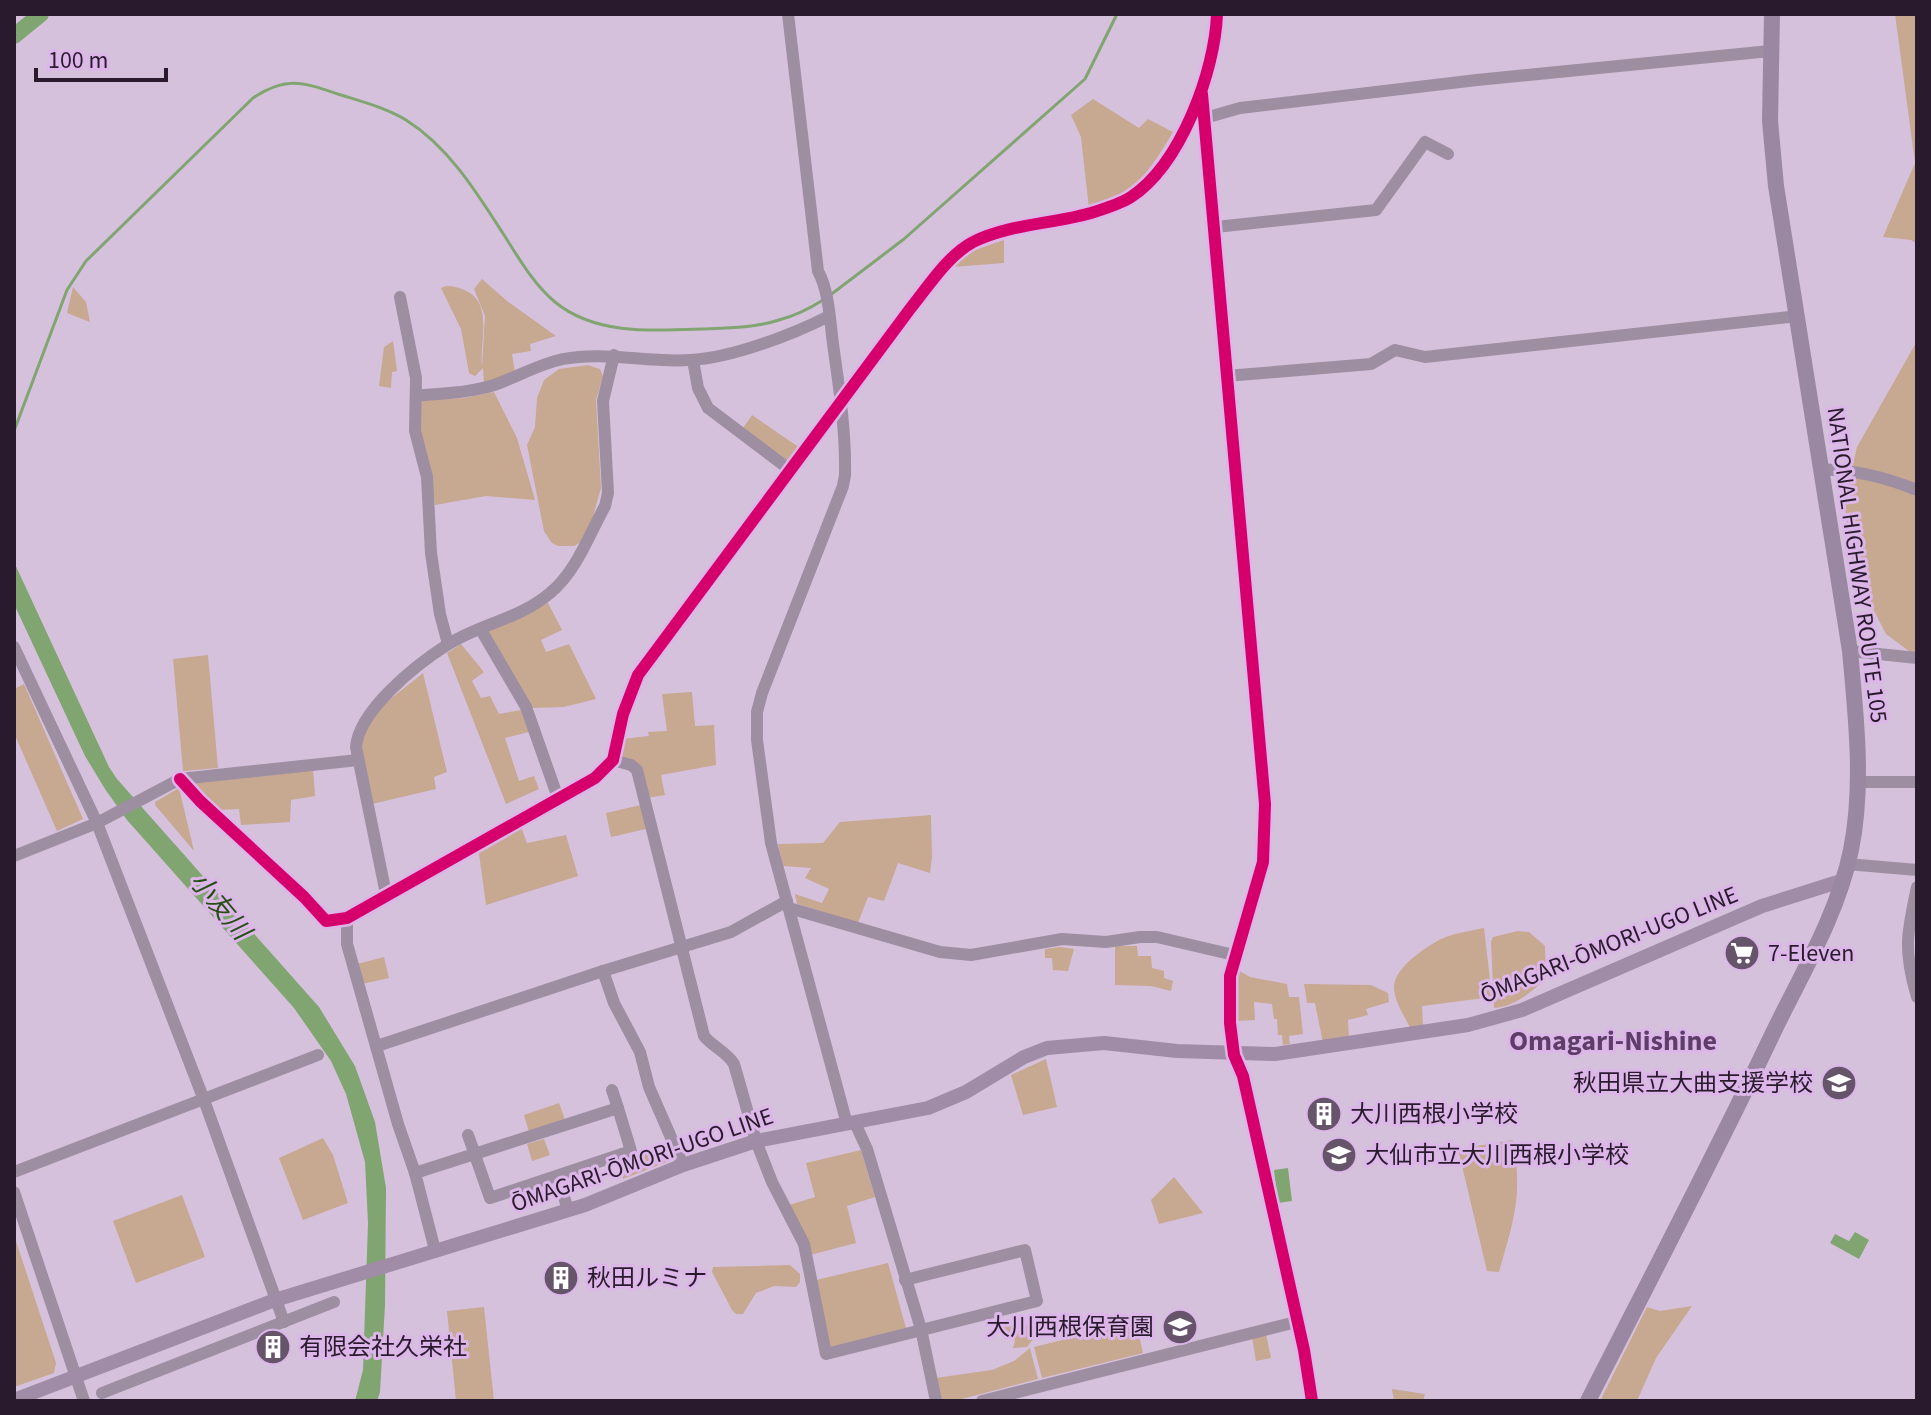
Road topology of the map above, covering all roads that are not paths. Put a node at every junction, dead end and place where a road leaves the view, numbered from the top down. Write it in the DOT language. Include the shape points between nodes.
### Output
graph roads {
  1 [pos="788,14"];
  2 [pos="1217,14"];
  3 [pos="1772,14"];
  4 [pos="1770,51"];
  5 [pos="1202,93"];
  6 [pos="1205,118"];
  7 [pos="1448,154"];
  8 [pos="1216,227"];
  9 [pos="400,297"];
  10 [pos="829,316"];
  11 [pos="1798,316"];
  12 [pos="614,355"];
  13 [pos="693,360"];
  14 [pos="1226,376"];
  15 [pos="416,396"];
  16 [pos="841,403"];
  17 [pos="1820,469"];
  18 [pos="790,470"];
  19 [pos="1917,490"];
  20 [pos="481,630"];
  21 [pos="448,644"];
  22 [pos="14,647"];
  23 [pos="1850,651"];
  24 [pos="1917,658"];
  25 [pos="358,760"];
  26 [pos="613,760"];
  27 [pos="180,779"];
  28 [pos="1858,782"];
  29 [pos="1917,782"];
  30 [pos="558,798"];
  31 [pos="97,823"];
  32 [pos="14,856"];
  33 [pos="1917,870"];
  34 [pos="1844,873"];
  35 [pos="1917,887"];
  36 [pos="386,894"];
  37 [pos="788,904"];
  38 [pos="347,918"];
  39 [pos="680,947"];
  40 [pos="1234,955"];
  41 [pos="603,971"];
  42 [pos="1917,997"];
  43 [pos="377,1046"];
  44 [pos="318,1055"];
  45 [pos="1234,1055"];
  46 [pos="612,1090"];
  47 [pos="204,1100"];
  48 [pos="618,1108"];
  49 [pos="851,1124"];
  50 [pos="468,1135"];
  51 [pos="756,1141"];
  52 [pos="476,1154"];
  53 [pos="683,1165"];
  54 [pos="14,1172"];
  55 [pos="415,1173"];
  56 [pos="558,1177"];
  57 [pos="14,1192"];
  58 [pos="568,1210"];
  59 [pos="435,1250"];
  60 [pos="905,1280"];
  61 [pos="275,1300"];
  62 [pos="334,1302"];
  63 [pos="284,1322"];
  64 [pos="1296,1322"];
  65 [pos="215,1323"];
  66 [pos="921,1329"];
  67 [pos="225,1345"];
  68 [pos="76,1376"];
  69 [pos="102,1393"];
  70 [pos="14,1400"];
  71 [pos="84,1401"];
  72 [pos="936,1401"];
  73 [pos="982,1401"];
  74 [pos="1312,1401"];
  75 [pos="1588,1401"];
  1 -- 10 [label="street" via="818,271"];
  2 -- 5 [label="street"];
  3 -- 4 [label="highway, NATIONAL HIGHWAY ROUTE 105"];
  4 -- 6 [label="street" via="1272,104"];
  4 -- 11 [label="highway, NATIONAL HIGHWAY ROUTE 105" via="1776,186"];
  5 -- 6 [label="street"];
  5 -- 16 [label="street" via="1158,172 1130,198 1091,213 987,236 958,252"];
  6 -- 8 [label="street"];
  7 -- 8 [label="street" via="1425,142 1376,210"];
  8 -- 14 [label="street"];
  9 -- 15 [label="street"];
  10 -- 13 [label="street" via="785,336"];
  10 -- 16 [label="street"];
  11 -- 14 [label="street" via="1425,357 1395,350 1371,364"];
  11 -- 17 [label="highway, NATIONAL HIGHWAY ROUTE 105"];
  12 -- 13 [label="street"];
  12 -- 15 [label="street" via="560,359 480,389"];
  12 -- 20 [label="street" via="603,401 605,506 554,590"];
  13 -- 18 [label="street" via="708,408"];
  14 -- 40 [label="street" via="1266,844"];
  15 -- 21 [label="street" via="415,431 427,477 431,553"];
  16 -- 18 [label="street"];
  16 -- 37 [label="street" via="843,486 757,712 771,843"];
  17 -- 19 [label="street" via="1860,471"];
  17 -- 23 [label="highway, NATIONAL HIGHWAY ROUTE 105"];
  18 -- 26 [label="street" via="638,675"];
  20 -- 21 [label="street"];
  20 -- 30 [label="street" via="526,707"];
  21 -- 25 [label="street" via="365,719 357,737"];
  22 -- 31 [label="street"];
  23 -- 24 [label="street"];
  23 -- 28 [label="highway, NATIONAL HIGHWAY ROUTE 105"];
  25 -- 27 [label="street"];
  25 -- 36 [label="street"];
  26 -- 30 [label="street" via="595,778"];
  26 -- 39 [label="street" via="637,770"];
  27 -- 31 [label="street"];
  27 -- 38 [label="street" via="322,920"];
  28 -- 29 [label="street"];
  28 -- 34 [label="highway, NATIONAL HIGHWAY ROUTE 105"];
  30 -- 36 [label="street"];
  31 -- 32 [label="street"];
  31 -- 47 [label="street"];
  33 -- 34 [label="street"];
  34 -- 45 [label="main road, ŌMAGARI-ŌMORI-UGO LINE" via="1522,1010 1468,1025 1300,1052"];
  34 -- 75 [label="highway, NATIONAL HIGHWAY ROUTE 105" via="1831,913 1753,1075"];
  35 -- 42 [label="street" via="1906,943"];
  36 -- 38 [label="street"];
  37 -- 39 [label="street" via="731,932"];
  37 -- 40 [label="street" via="955,954 1062,939 1157,937"];
  37 -- 49 [label="street"];
  38 -- 43 [label="street" via="347,944"];
  39 -- 41 [label="street"];
  39 -- 51 [label="street" via="704,1036 734,1064"];
  40 -- 45 [label="street"];
  41 -- 43 [label="street"];
  41 -- 53 [label="street"];
  43 -- 55 [label="street"];
  44 -- 47 [label="street"];
  45 -- 49 [label="main road, ŌMAGARI-ŌMORI-UGO LINE" via="1064,1044 1024,1057 928,1108"];
  45 -- 64 [label="street" via="1243,1076"];
  46 -- 48 [label="street"];
  47 -- 54 [label="street"];
  47 -- 61 [label="street"];
  48 -- 52 [label="street"];
  48 -- 56 [label="street" via="631,1151"];
  49 -- 51 [label="main road, ŌMAGARI-ŌMORI-UGO LINE"];
  49 -- 60 [label="street" via="867,1149"];
  50 -- 52 [label="street"];
  51 -- 53 [label="main road, ŌMAGARI-ŌMORI-UGO LINE"];
  51 -- 66 [label="street" via="804,1244 826,1354"];
  52 -- 55 [label="street"];
  52 -- 56 [label="street" via="490,1198"];
  53 -- 58 [label="main road, ŌMAGARI-ŌMORI-UGO LINE"];
  55 -- 59 [label="street"];
  56 -- 58 [label="street"];
  57 -- 68 [label="street"];
  58 -- 59 [label="main road, ŌMAGARI-ŌMORI-UGO LINE"];
  59 -- 61 [label="main road, ŌMAGARI-ŌMORI-UGO LINE"];
  60 -- 66 [label="street"];
  60 -- 66 [label="street" via="1025,1250 1037,1301"];
  61 -- 63 [label="street"];
  61 -- 65 [label="main road, ŌMAGARI-ŌMORI-UGO LINE"];
  62 -- 63 [label="street"];
  63 -- 67 [label="street"];
  64 -- 73 [label="street"];
  64 -- 74 [label="street"];
  65 -- 67 [label="street"];
  65 -- 68 [label="main road, ŌMAGARI-ŌMORI-UGO LINE"];
  66 -- 72 [label="street"];
  67 -- 69 [label="street"];
  68 -- 70 [label="main road, ŌMAGARI-ŌMORI-UGO LINE"];
  68 -- 71 [label="street"];
}
